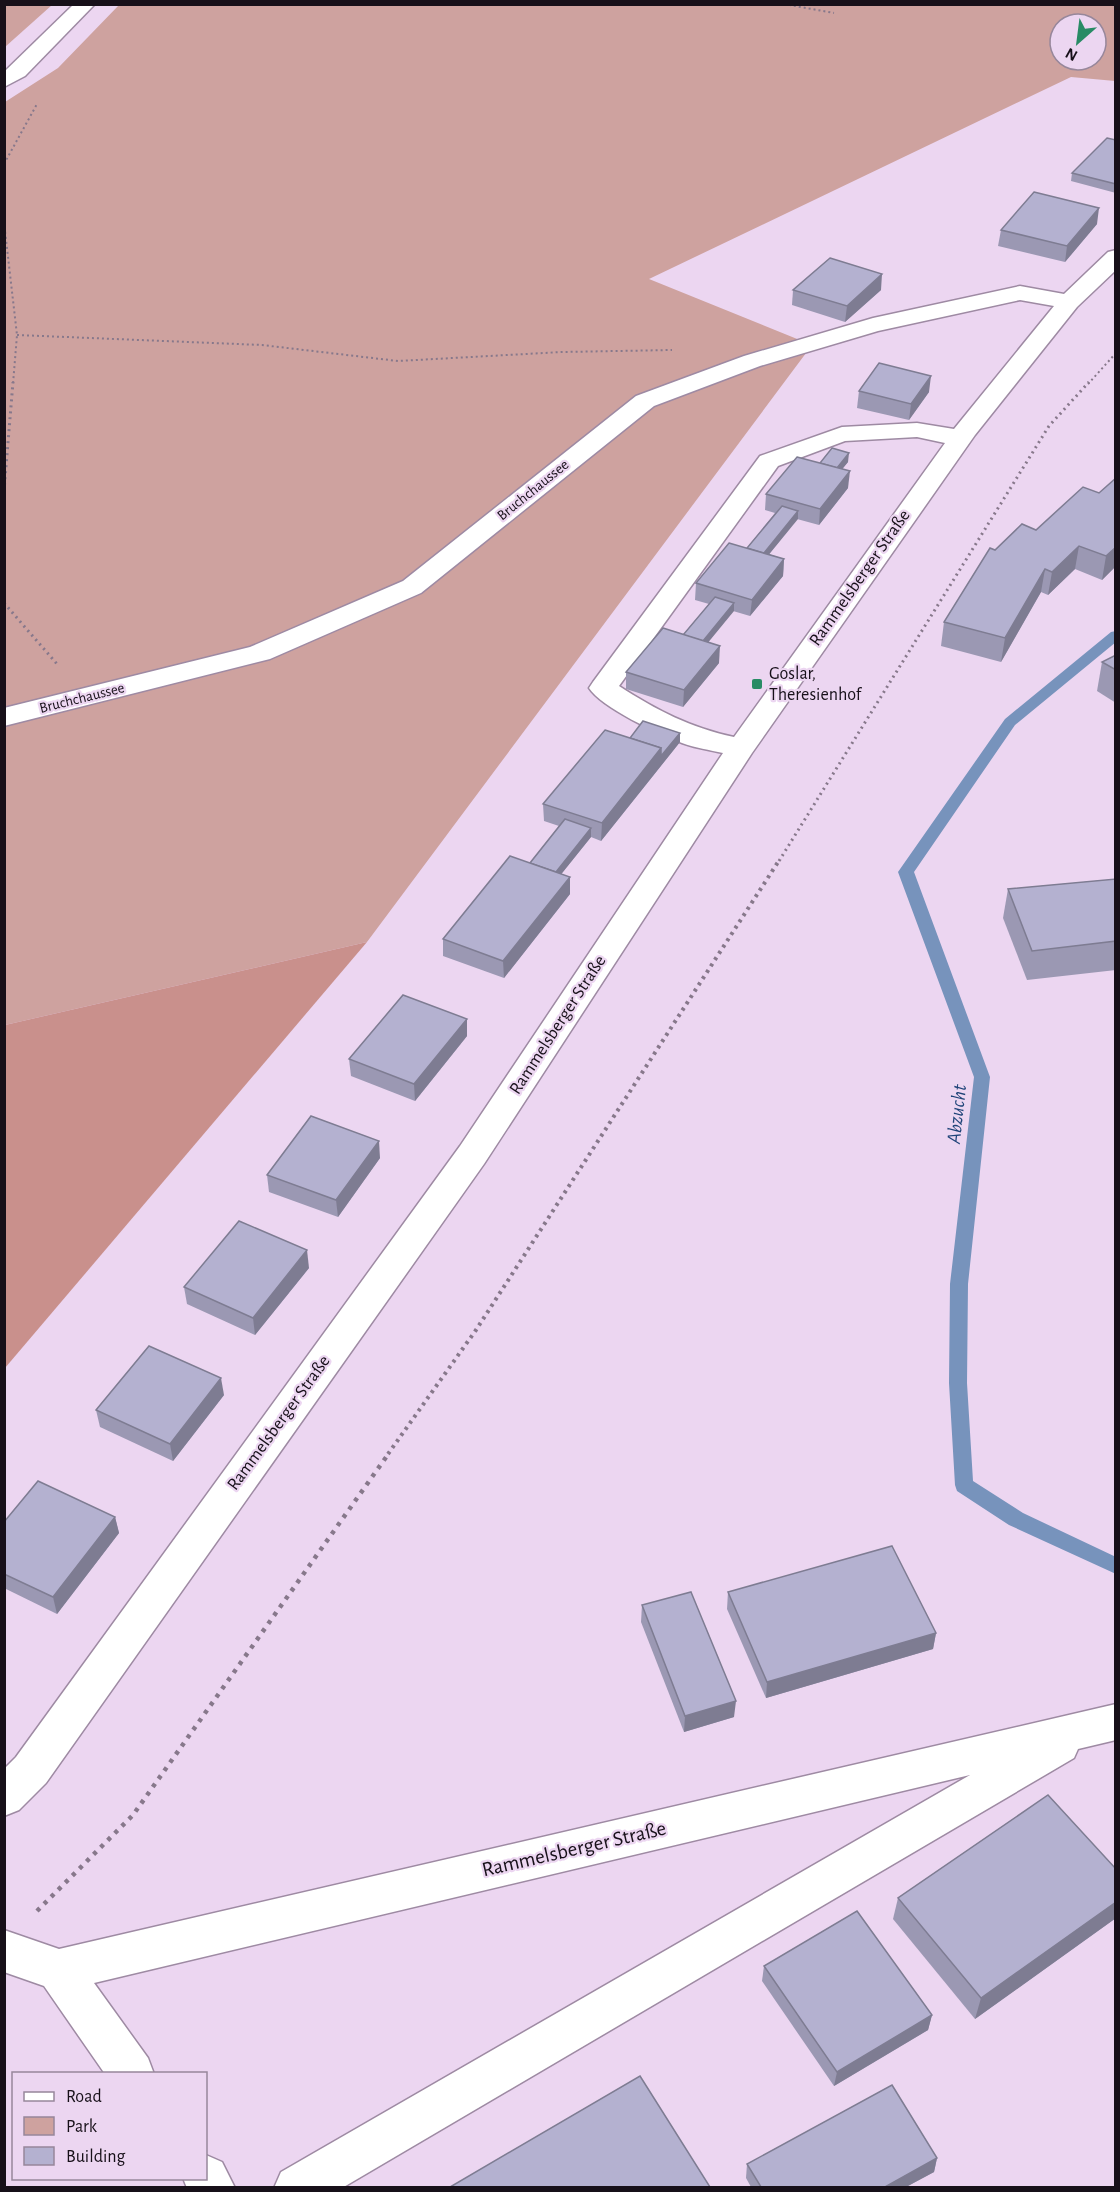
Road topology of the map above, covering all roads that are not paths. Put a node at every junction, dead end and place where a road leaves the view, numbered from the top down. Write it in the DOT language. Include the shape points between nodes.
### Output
graph roads {
  1 [pos="86,4"];
  2 [pos="11,76"];
  3 [pos="1116,257"];
  4 [pos="1069,302"];
  5 [pos="960,438"];
  6 [pos="4,717"];
  7 [pos="741,748"];
  8 [pos="1102,1725"];
  9 [pos="4,1797"];
  10 [pos="17,1935"];
  11 [pos="59,1970"];
  12 [pos="131,2072"];
  13 [pos="297,2187"];
  1 -- 2 [label="street"];
  3 -- 4 [label="street, Rammelsberger Straße"];
  4 -- 5 [label="street, Rammelsberger Straße"];
  4 -- 6 [label="street, Bruchchaussee" via="1020,293 873,325 752,361 645,401 412,587 260,653"];
  5 -- 7 [label="street, Rammelsberger Straße"];
  5 -- 7 [label="street" via="917,430 842,434 769,461 603,688 638,711 693,737"];
  7 -- 9 [label="street, Rammelsberger Straße" via="472,1155 31,1770"];
  8 -- 11 [label="street, Rammelsberger Straße"];
  8 -- 13 [label="street, Rammelsberger Straße"];
  10 -- 11 [label="street"];
  11 -- 12 [label="street"];
}
